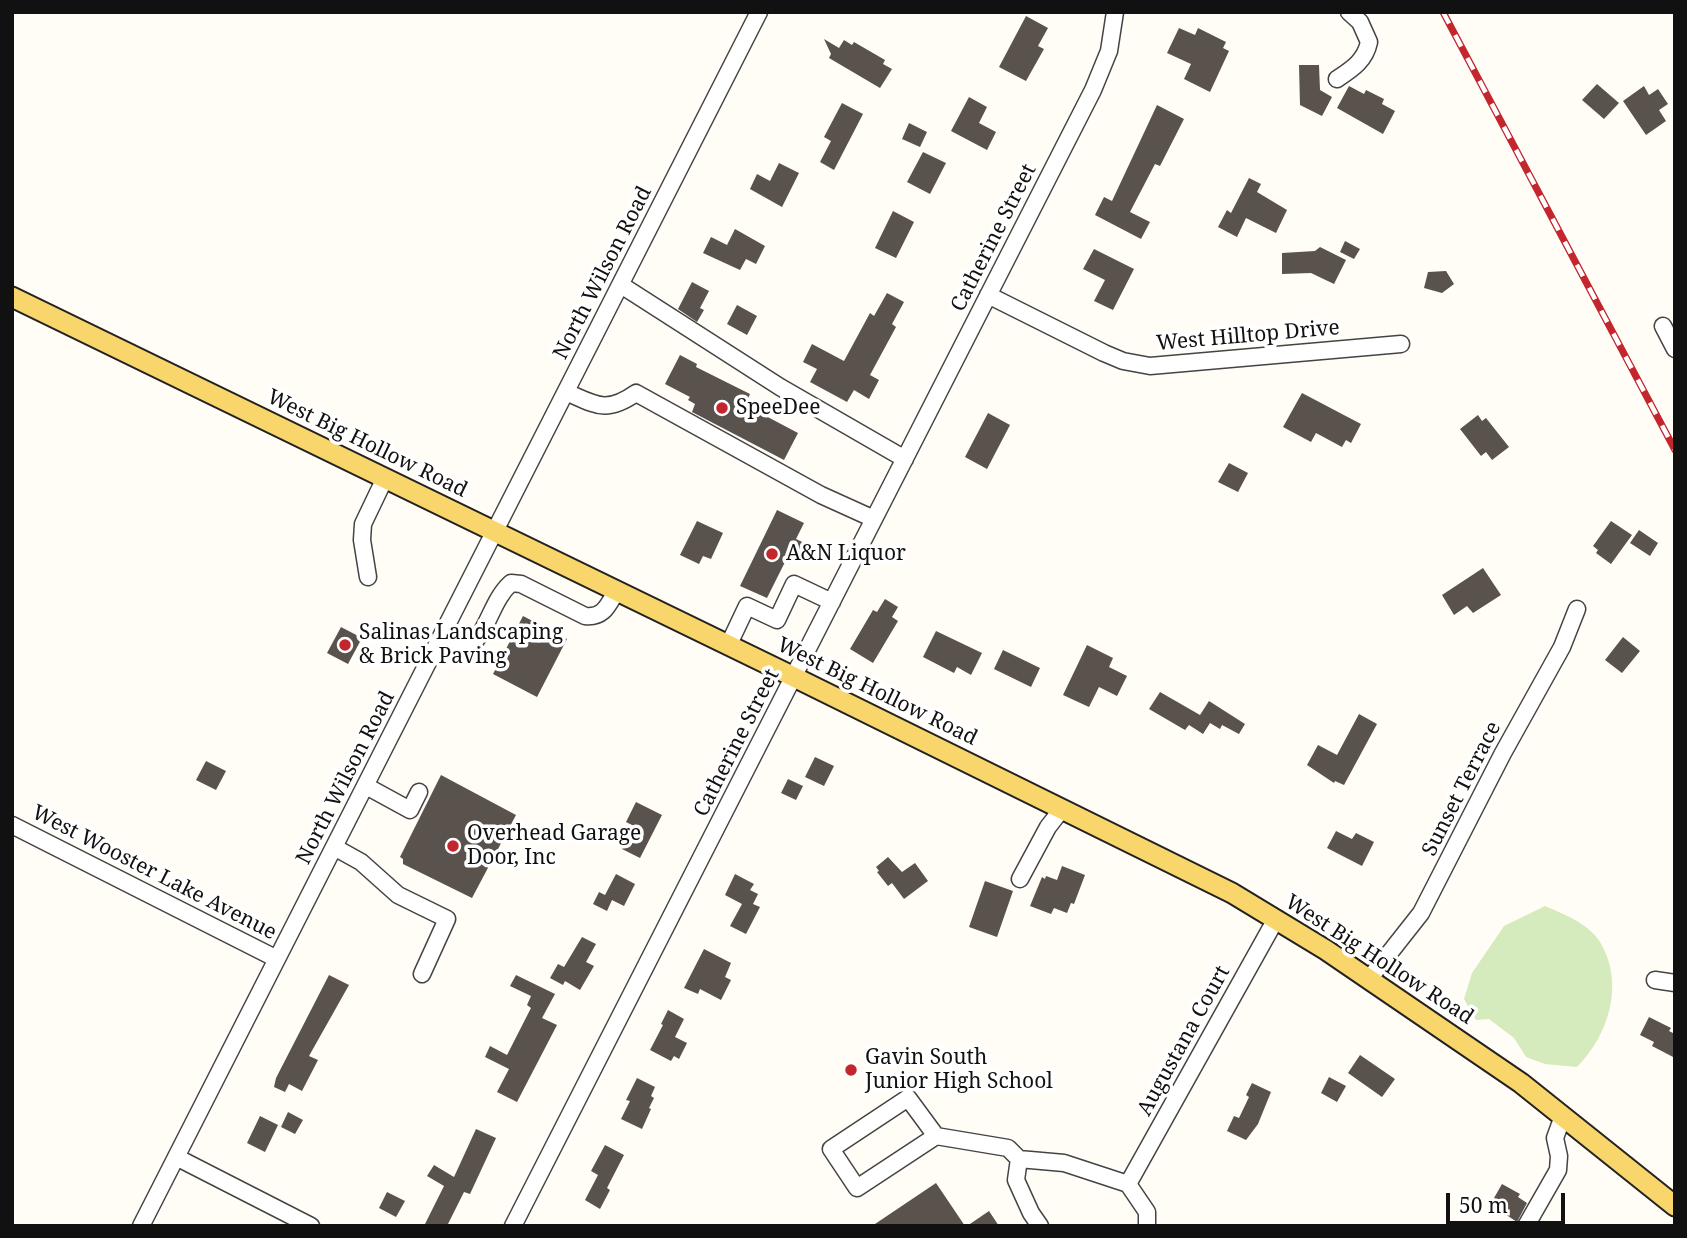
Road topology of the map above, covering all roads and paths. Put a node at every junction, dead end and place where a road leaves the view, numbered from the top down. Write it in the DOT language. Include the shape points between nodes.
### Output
graph roads {
  1 [pos="759,12"];
  2 [pos="1115,12"];
  3 [pos="1349,12"];
  4 [pos="1336,79"];
  5 [pos="621,285"];
  6 [pos="988,295"];
  7 [pos="12,297"];
  8 [pos="1663,326"];
  9 [pos="1401,344"];
  10 [pos="1675,349"];
  11 [pos="566,392"];
  12 [pos="905,459"];
  13 [pos="385,478"];
  14 [pos="874,519"];
  15 [pos="495,532"];
  16 [pos="368,577"];
  17 [pos="617,590"];
  18 [pos="832,602"];
  19 [pos="1577,609"];
  20 [pos="443,634"];
  21 [pos="729,645"];
  22 [pos="794,677"];
  23 [pos="366,786"];
  24 [pos="419,792"];
  25 [pos="1062,808"];
  26 [pos="12,825"];
  27 [pos="334,847"];
  28 [pos="1020,878"];
  29 [pos="1276,919"];
  30 [pos="277,959"];
  31 [pos="422,974"];
  32 [pos="1369,979"];
  33 [pos="1655,980"];
  34 [pos="1675,983"];
  35 [pos="1563,1116"];
  36 [pos="936,1136"];
  37 [pos="176,1157"];
  38 [pos="1019,1159"];
  39 [pos="1128,1184"];
  40 [pos="1675,1206"];
  41 [pos="141,1226"];
  42 [pos="311,1226"];
  43 [pos="513,1226"];
  44 [pos="1040,1226"];
  45 [pos="1147,1226"];
  46 [pos="1526,1226"];
  1 -- 5 [label="street, North Wilson Road"];
  2 -- 6 [label="street, Catherine Street" via="1109,51 1093,90"];
  3 -- 4 [label="street" via="1360,22 1369,42 1364,58"];
  5 -- 11 [label="street, North Wilson Road"];
  5 -- 12 [label="street" via="780,387"];
  6 -- 9 [label="street, West Hilltop Drive" via="1104,353 1150,366"];
  6 -- 12 [label="street, Catherine Street"];
  7 -- 13 [label="main road, West Big Hollow Road"];
  8 -- 10 [label="street"];
  11 -- 14 [label="street" via="610,407 636,393 821,495"];
  11 -- 15 [label="street, North Wilson Road"];
  12 -- 14 [label="street, Catherine Street"];
  13 -- 15 [label="main road, West Big Hollow Road"];
  13 -- 16 [label="street" via="363,524"];
  14 -- 18 [label="street, Catherine Street"];
  15 -- 17 [label="main road, West Big Hollow Road"];
  15 -- 20 [label="street, North Wilson Road"];
  17 -- 20 [label="street" via="605,611 585,617 522,584 511,583 502,591 480,637 469,647"];
  17 -- 21 [label="main road, West Big Hollow Road"];
  18 -- 21 [label="street" via="794,584 777,620 747,606"];
  18 -- 22 [label="street, Catherine Street"];
  19 -- 32 [label="street, Sunset Terrace" via="1562,647 1420,914"];
  20 -- 23 [label="street, North Wilson Road"];
  21 -- 22 [label="main road, West Big Hollow Road"];
  22 -- 25 [label="main road, West Big Hollow Road"];
  22 -- 43 [label="street, Catherine Street"];
  23 -- 24 [label="street" via="410,810"];
  23 -- 27 [label="street, North Wilson Road"];
  25 -- 28 [label="street"];
  25 -- 29 [label="main road, West Big Hollow Road"];
  26 -- 30 [label="street, West Wooster Lake Avenue"];
  27 -- 30 [label="street, North Wilson Road"];
  27 -- 31 [label="street" via="360,862 398,895 447,919"];
  29 -- 32 [label="main road, West Big Hollow Road"];
  29 -- 39 [label="street, Augustana Court"];
  30 -- 37 [label="street, North Wilson Road"];
  32 -- 35 [label="main road, West Big Hollow Road"];
  33 -- 34 [label="street"];
  35 -- 40 [label="main road, West Big Hollow Road"];
  35 -- 46 [label="street" via="1555,1138 1558,1170"];
  36 -- 36 [label="street" via="857,1188 831,1149 908,1097"];
  36 -- 38 [label="street" via="1008,1148"];
  37 -- 41 [label="street, North Wilson Road"];
  37 -- 42 [label="street"];
  38 -- 39 [label="street" via="1064,1163"];
  38 -- 44 [label="street" via="1016,1180"];
  39 -- 45 [label="street" via="1147,1212"];
}
